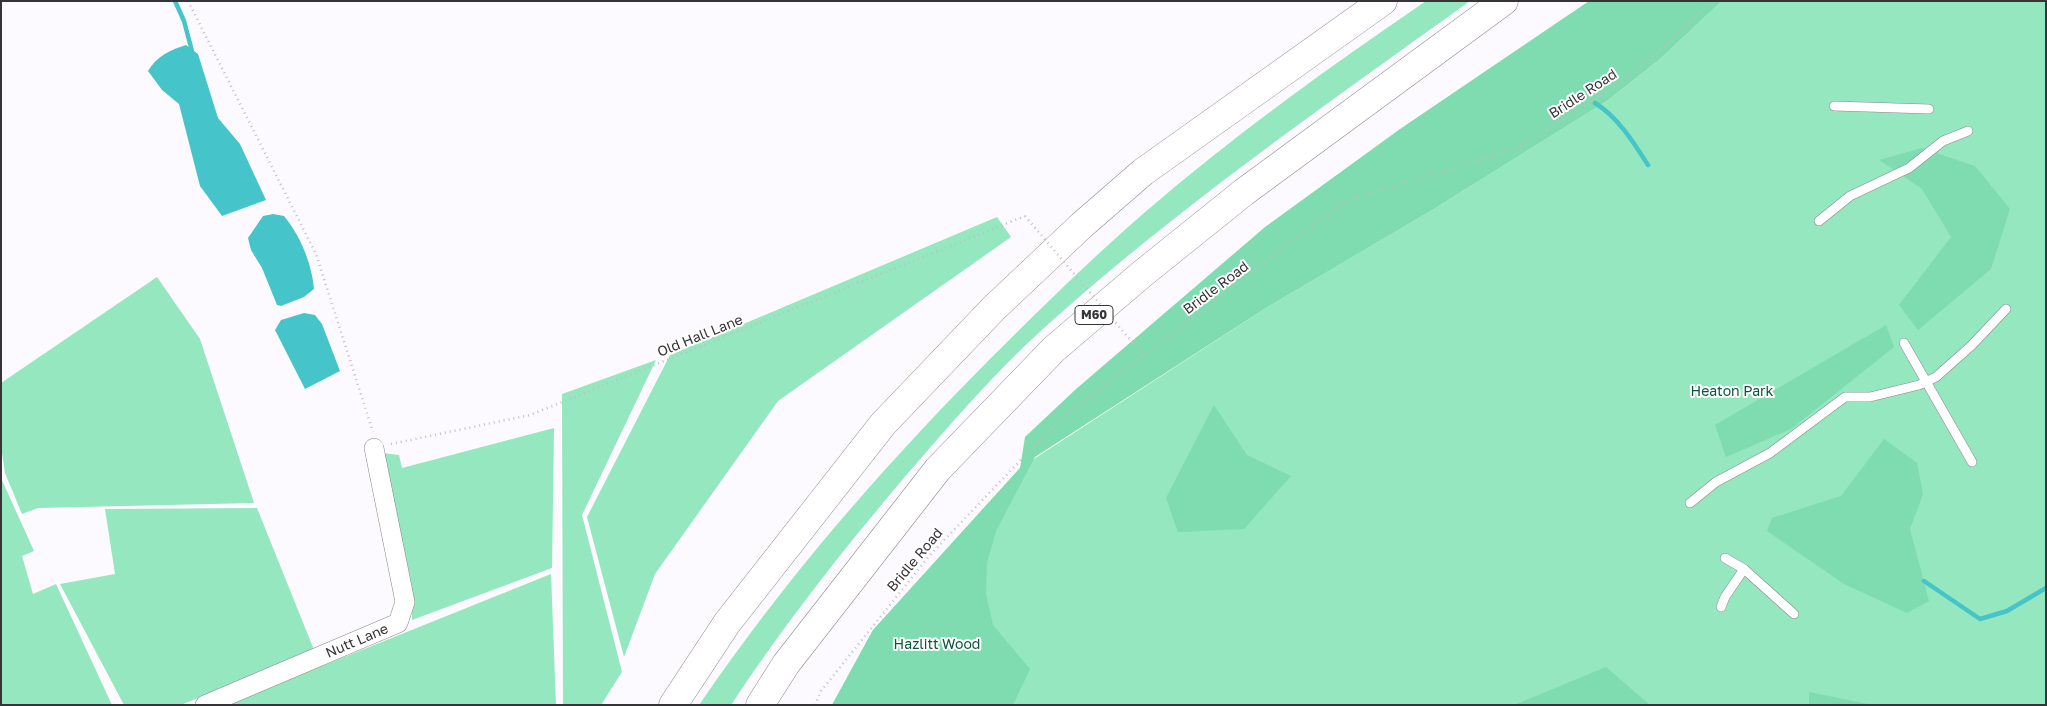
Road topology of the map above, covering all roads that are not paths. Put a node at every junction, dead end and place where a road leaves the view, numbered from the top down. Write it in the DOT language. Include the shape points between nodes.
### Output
graph roads {
  1 [pos="1383,1"];
  2 [pos="1504,1"];
  3 [pos="1834,106"];
  4 [pos="1929,109"];
  5 [pos="1968,131"];
  6 [pos="1819,221"];
  7 [pos="2006,310"];
  8 [pos="1904,343"];
  9 [pos="1925,382"];
  10 [pos="374,448"];
  11 [pos="1972,462"];
  12 [pos="1690,502"];
  13 [pos="1725,558"];
  14 [pos="1744,569"];
  15 [pos="1721,607"];
  16 [pos="1794,614"];
  17 [pos="206,705"];
  18 [pos="673,705"];
  19 [pos="760,705"];
  1 -- 18 [label="highway" via="1143,172 1082,224 994,308 883,424 727,623"];
  2 -- 19 [label="highway, M60" via="1244,192 1054,349 938,469 786,664"];
  3 -- 4 [label="lane"];
  5 -- 6 [label="lane" via="1943,141 1908,168 1850,196"];
  7 -- 9 [label="lane" via="1936,377"];
  8 -- 9 [label="lane"];
  9 -- 11 [label="lane"];
  9 -- 12 [label="lane" via="1870,396 1845,397 1770,453 1716,482"];
  10 -- 17 [label="street, Nutt Lane" via="405,602 398,623"];
  13 -- 14 [label="lane"];
  14 -- 15 [label="lane"];
  14 -- 16 [label="lane"];
}
